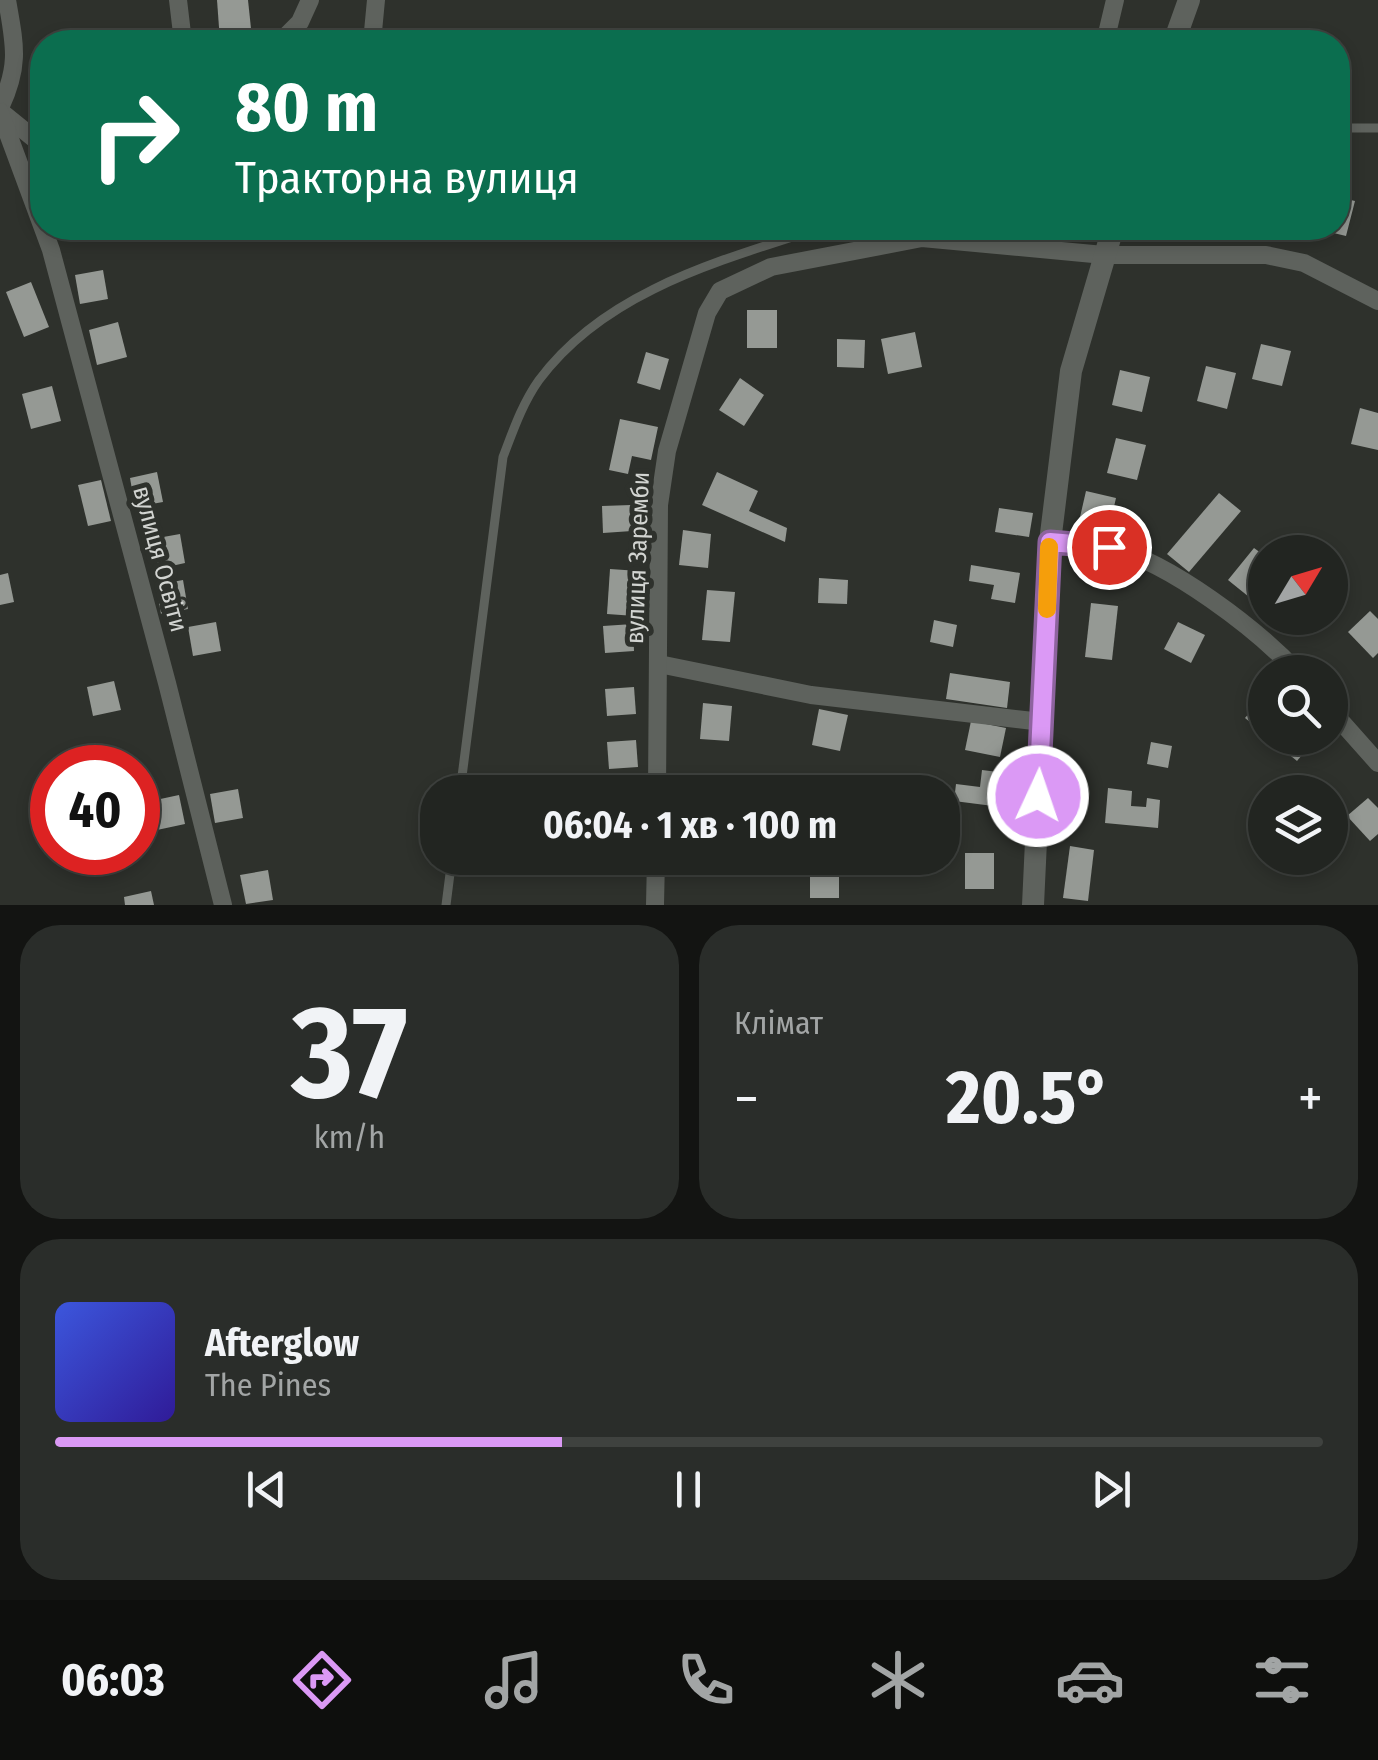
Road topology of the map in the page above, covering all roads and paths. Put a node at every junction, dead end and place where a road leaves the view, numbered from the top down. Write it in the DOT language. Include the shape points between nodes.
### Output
graph roads {
  1 [pos="7,0"];
  2 [pos="178,0"];
  3 [pos="310,0"];
  4 [pos="376,0"];
  5 [pos="1115,0"];
  6 [pos="1189,0"];
  7 [pos="182,30"];
  8 [pos="292,30"];
  9 [pos="373,30"];
  10 [pos="1108,30"];
  11 [pos="1178,30"];
  12 [pos="0,110"];
  13 [pos="1350,128"];
  14 [pos="1378,128"];
  15 [pos="30,135"];
  16 [pos="30,192"];
  17 [pos="47,240"];
  18 [pos="782,240"];
  19 [pos="912,240"];
  20 [pos="943,240"];
  21 [pos="1108,240"];
  22 [pos="1104,255"];
  23 [pos="1378,301"];
  24 [pos="1050,542"];
  25 [pos="1278,655"];
  26 [pos="660,664"];
  27 [pos="1042,722"];
  28 [pos="1348,730"];
  29 [pos="1378,764"];
  30 [pos="462,775"];
  31 [pos="657,775"];
  32 [pos="450,875"];
  33 [pos="656,875"];
  34 [pos="223,905"];
  35 [pos="446,905"];
  36 [pos="655,905"];
  37 [pos="1033,905"];
  1 -- 12 [label="street" via="14,78"];
  2 -- 7 [label="street"];
  3 -- 8 [label="street"];
  4 -- 9 [label="street"];
  5 -- 10 [label="street"];
  6 -- 11 [label="street"];
  12 -- 15 [label="street"];
  12 -- 16 [label="street, вулиця Освіти"];
  13 -- 14 [label="lane"];
  17 -- 34 [label="street, вулиця Освіти"];
  18 -- 30 [label="lane" via="638,295 586,330 537,382 502,457"];
  19 -- 26 [label="street, вулиця Заремби" via="771,267 720,290 707,313 663,474"];
  20 -- 22 [label="street, вулиця Заремби"];
  21 -- 22 [label="street"];
  22 -- 23 [label="street, вулиця Заремби" via="1266,255 1304,263"];
  22 -- 24 [label="street" via="1071,370"];
  24 -- 25 [label="street" via="1109,547 1146,560"];
  24 -- 27 [label="street"];
  26 -- 27 [label="street" via="812,695"];
  26 -- 31 [label="street, вулиця Заремби"];
  27 -- 37 [label="street"];
  28 -- 29 [label="street"];
  32 -- 35 [label="lane"];
  33 -- 36 [label="street"];
}
